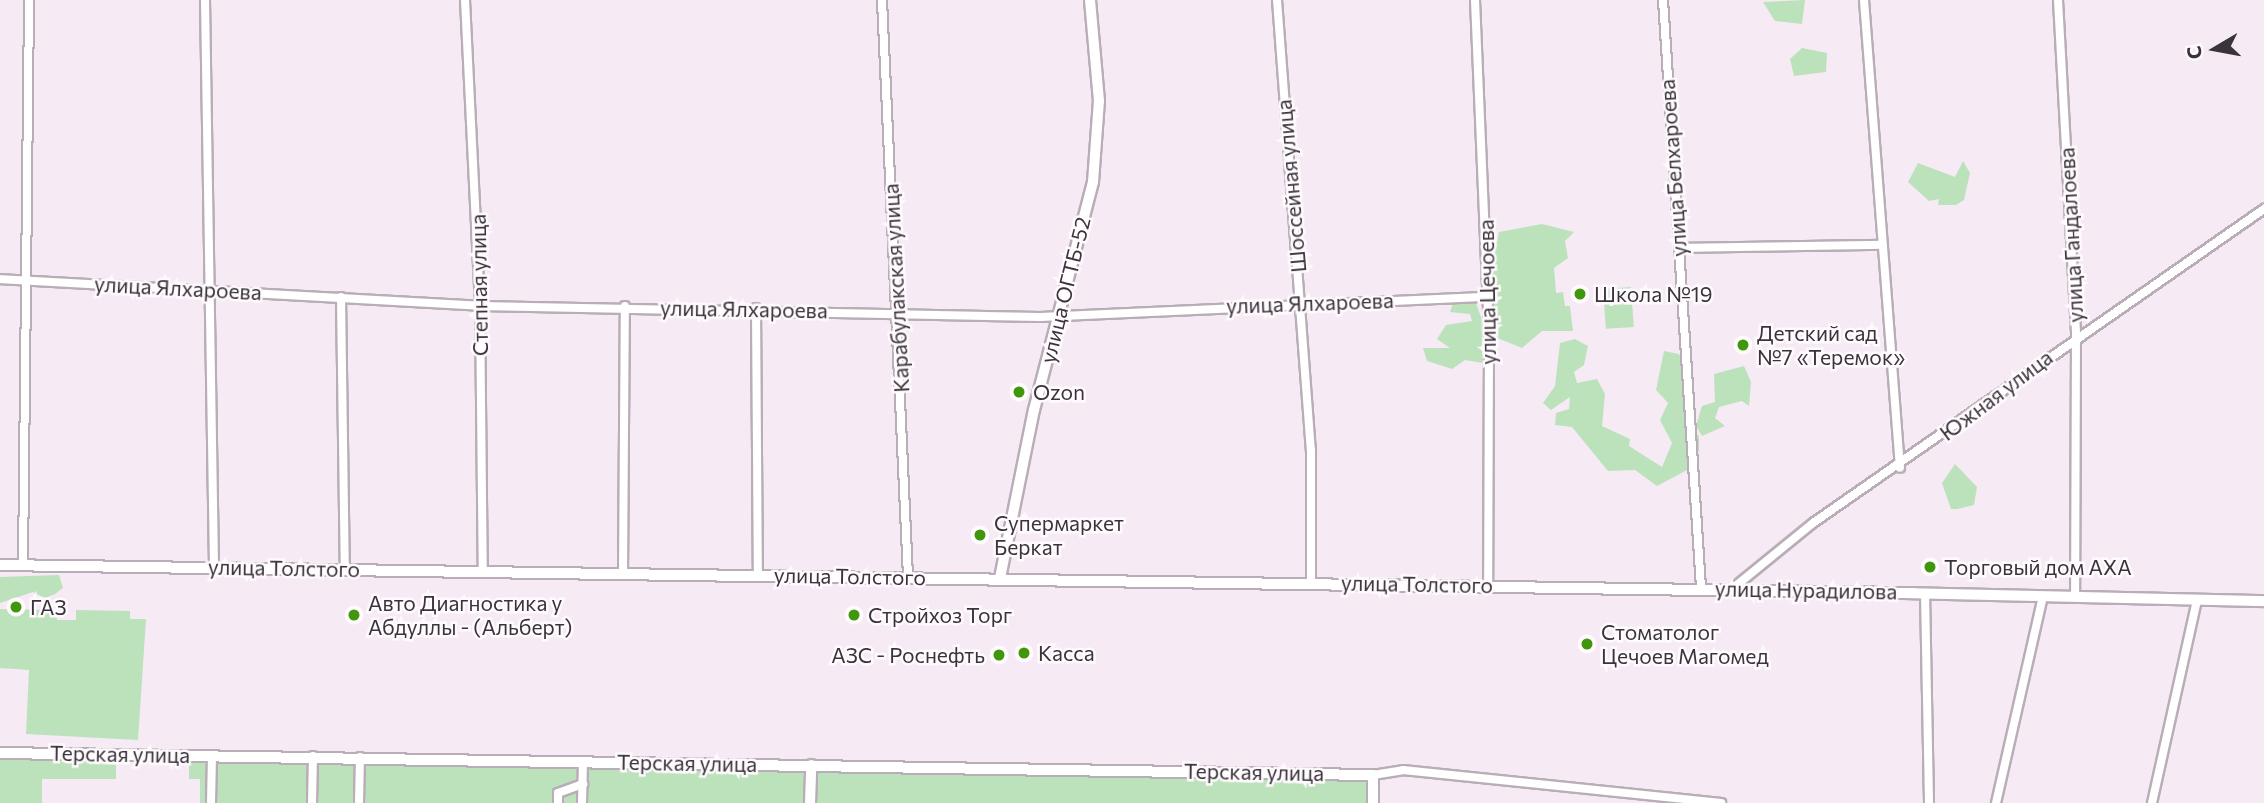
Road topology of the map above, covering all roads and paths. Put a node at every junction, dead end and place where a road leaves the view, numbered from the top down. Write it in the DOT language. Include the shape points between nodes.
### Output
graph roads {
  1 [pos="29,0"];
  2 [pos="205,0"];
  3 [pos="465,0"];
  4 [pos="882,0"];
  5 [pos="1090,0"];
  6 [pos="1277,0"];
  7 [pos="1475,0"];
  8 [pos="1663,0"];
  9 [pos="1864,0"];
  10 [pos="2058,0"];
  11 [pos="2264,209"];
  12 [pos="1881,245"];
  13 [pos="1679,248"];
  14 [pos="0,279"];
  15 [pos="27,280"];
  16 [pos="208,290"];
  17 [pos="1488,297"];
  18 [pos="341,298"];
  19 [pos="1302,303"];
  20 [pos="481,306"];
  21 [pos="625,306"];
  22 [pos="756,308"];
  23 [pos="1060,311"];
  24 [pos="898,314"];
  25 [pos="2076,336"];
  26 [pos="1900,468"];
  27 [pos="0,565"];
  28 [pos="23,565"];
  29 [pos="214,567"];
  30 [pos="345,569"];
  31 [pos="483,571"];
  32 [pos="623,573"];
  33 [pos="758,575"];
  34 [pos="908,577"];
  35 [pos="1000,578"];
  36 [pos="1311,583"];
  37 [pos="1488,585"];
  38 [pos="1701,588"];
  39 [pos="1733,588"];
  40 [pos="1913,593"];
  41 [pos="1926,593"];
  42 [pos="2043,596"];
  43 [pos="2075,597"];
  44 [pos="2197,600"];
  45 [pos="2264,601"];
  46 [pos="0,753"];
  47 [pos="212,755"];
  48 [pos="313,756"];
  49 [pos="360,757"];
  50 [pos="583,761"];
  51 [pos="811,765"];
  52 [pos="1373,775"];
  53 [pos="583,784"];
  54 [pos="211,803"];
  55 [pos="312,803"];
  56 [pos="359,803"];
  57 [pos="558,803"];
  58 [pos="582,803"];
  59 [pos="810,803"];
  60 [pos="1373,803"];
  61 [pos="1721,803"];
  62 [pos="1929,803"];
  63 [pos="1996,803"];
  64 [pos="2152,803"];
  1 -- 15 [label="street"];
  2 -- 16 [label="street"];
  3 -- 20 [label="street, Степная улица"];
  4 -- 24 [label="street, Карабулакская улица"];
  5 -- 23 [label="street, улица ОГТБ-52" via="1099,101 1093,182"];
  6 -- 19 [label="street, Шоссейная улица"];
  7 -- 17 [label="street, улица Цечоева"];
  8 -- 13 [label="street, улица Белхароева"];
  9 -- 12 [label="street"];
  10 -- 25 [label="street, улица Гандалоева"];
  11 -- 25 [label="street, Южная улица"];
  12 -- 13 [label="street"];
  12 -- 26 [label="street"];
  13 -- 38 [label="street, улица Белхароева"];
  14 -- 15 [label="street, улица Ялхароева"];
  15 -- 16 [label="street, улица Ялхароева"];
  15 -- 28 [label="street"];
  16 -- 18 [label="street, улица Ялхароева"];
  16 -- 29 [label="street"];
  17 -- 19 [label="street, улица Ялхароева"];
  17 -- 37 [label="street, улица Цечоева"];
  18 -- 20 [label="street, улица Ялхароева"];
  18 -- 30 [label="street"];
  19 -- 23 [label="street, улица Ялхароева"];
  19 -- 36 [label="street, Шоссейная улица"];
  20 -- 21 [label="street, улица Ялхароева"];
  20 -- 31 [label="street, Степная улица"];
  21 -- 22 [label="street, улица Ялхароева"];
  21 -- 32 [label="street"];
  22 -- 24 [label="street, улица Ялхароева"];
  22 -- 33 [label="street"];
  23 -- 24 [label="street, улица Ялхароева" via="1040,317"];
  23 -- 35 [label="street, улица ОГТБ-52"];
  24 -- 34 [label="street, Карабулакская улица"];
  25 -- 26 [label="street, Южная улица"];
  25 -- 43 [label="street, улица Гандалоева"];
  26 -- 39 [label="street, Южная улица" via="1813,523"];
  27 -- 28 [label="street, улица Толстого"];
  28 -- 29 [label="street, улица Толстого"];
  29 -- 30 [label="street, улица Толстого"];
  30 -- 31 [label="street, улица Толстого"];
  31 -- 32 [label="street, улица Толстого"];
  32 -- 33 [label="street, улица Толстого"];
  33 -- 34 [label="street, улица Толстого"];
  34 -- 35 [label="street, улица Толстого"];
  35 -- 36 [label="street, улица Толстого"];
  36 -- 37 [label="street, улица Толстого"];
  37 -- 38 [label="street, улица Толстого"];
  38 -- 39 [label="street, улица Нурадилова"];
  38 -- 40 [label="street, улица Нурадилова"];
  39 -- 40 [label="street, улица Нурадилова"];
  40 -- 41 [label="street, улица Нурадилова"];
  41 -- 42 [label="street, улица Нурадилова"];
  41 -- 62 [label="street"];
  42 -- 43 [label="street, улица Нурадилова"];
  42 -- 63 [label="street"];
  43 -- 44 [label="street, улица Нурадилова"];
  44 -- 45 [label="street, улица Нурадилова"];
  44 -- 64 [label="street"];
  46 -- 47 [label="street, Терская улица"];
  47 -- 48 [label="street, Терская улица"];
  47 -- 54 [label="street"];
  48 -- 49 [label="street, Терская улица"];
  48 -- 55 [label="street"];
  49 -- 50 [label="street, Терская улица"];
  49 -- 56 [label="street"];
  50 -- 51 [label="street, Терская улица"];
  50 -- 53 [label="street"];
  51 -- 52 [label="street, Терская улица"];
  51 -- 59 [label="street"];
  52 -- 60 [label="street"];
  52 -- 61 [label="street" via="1436,773"];
  53 -- 57 [label="street" via="558,793"];
  53 -- 58 [label="street"];
}
